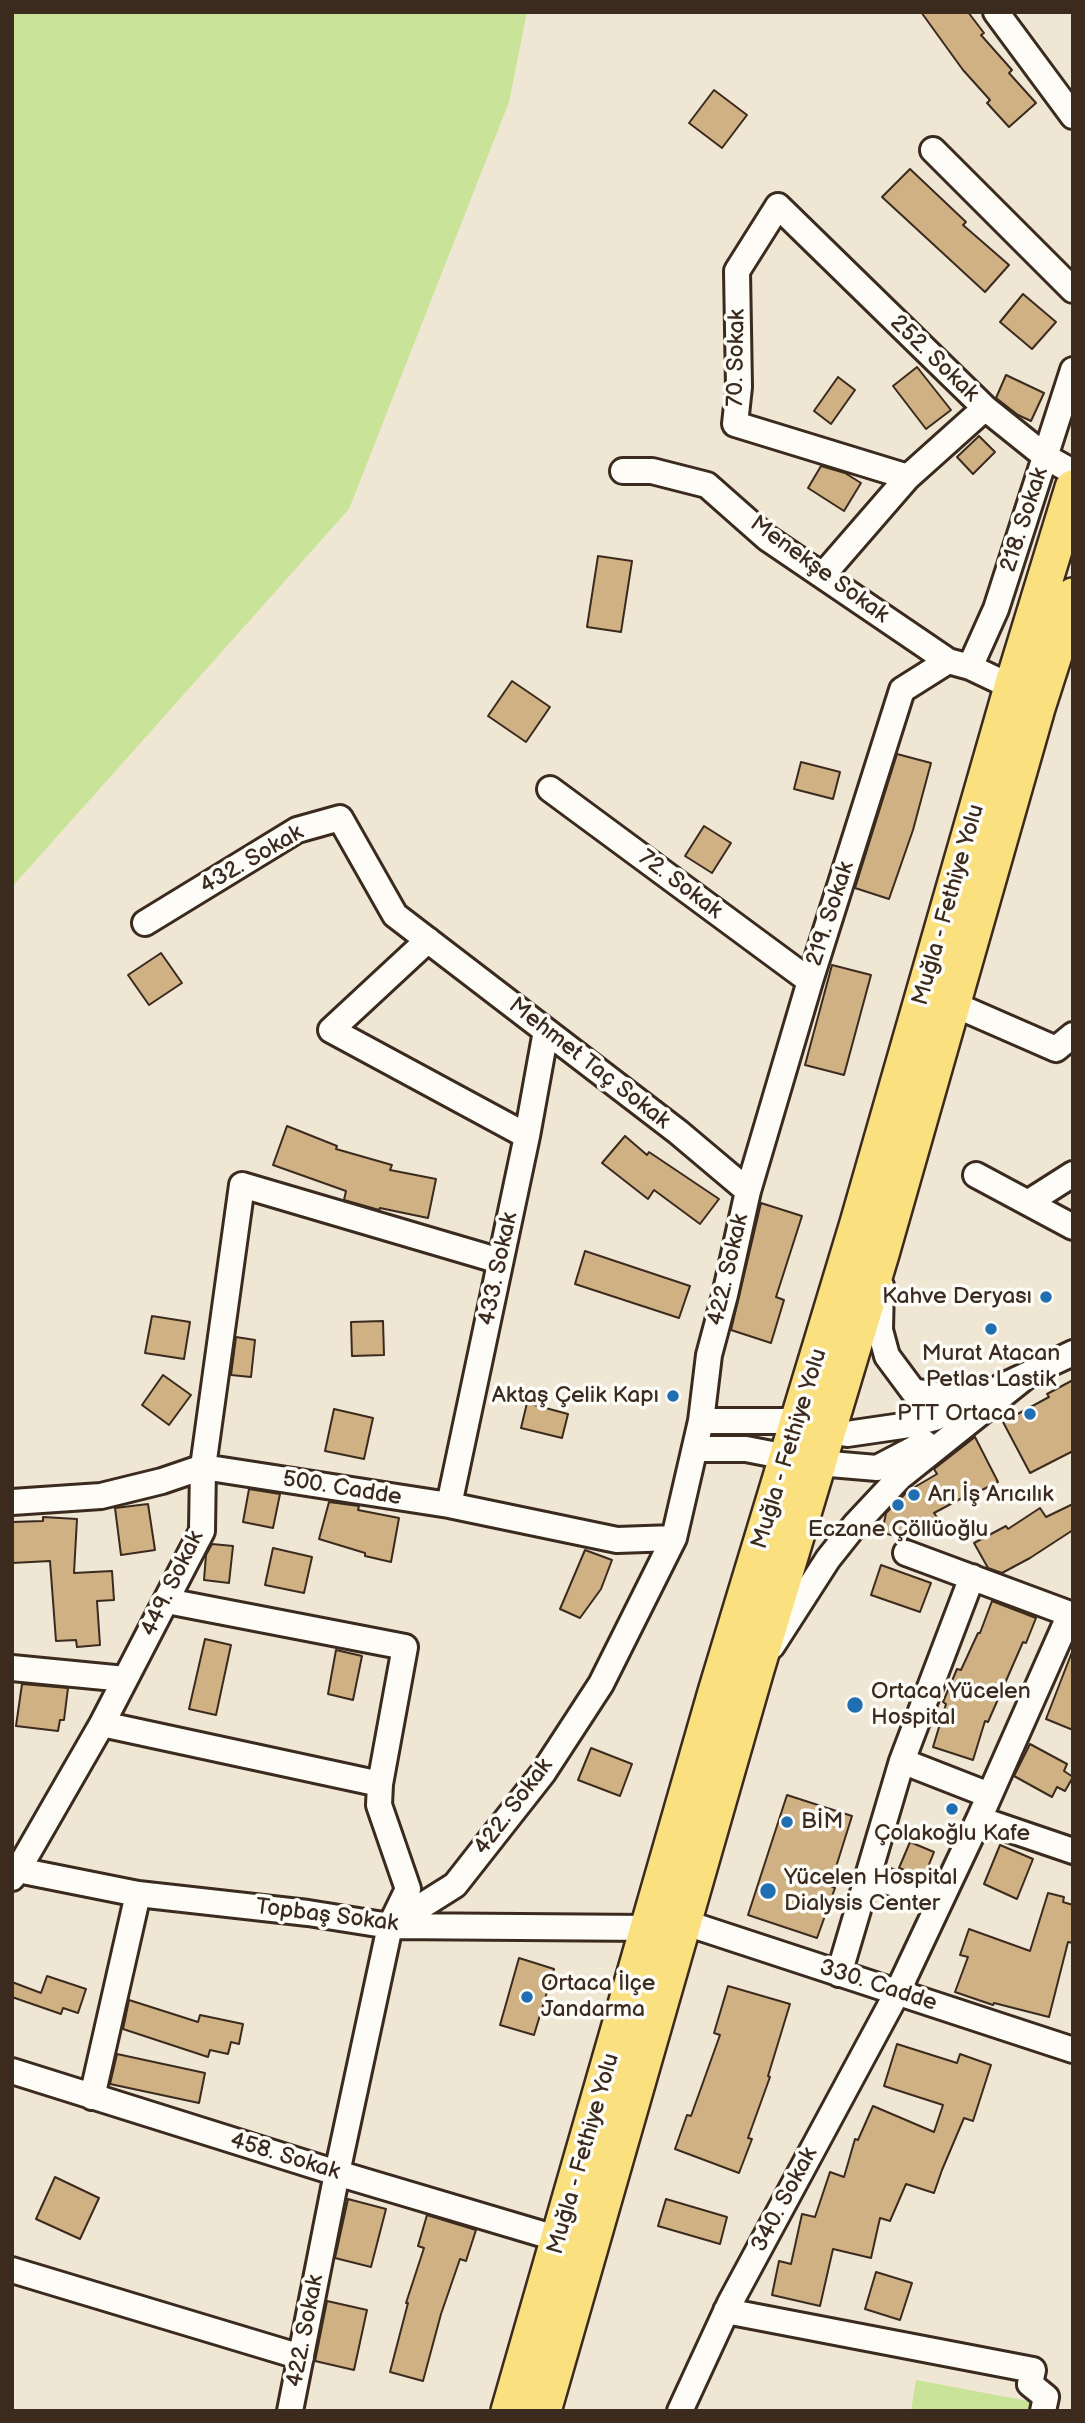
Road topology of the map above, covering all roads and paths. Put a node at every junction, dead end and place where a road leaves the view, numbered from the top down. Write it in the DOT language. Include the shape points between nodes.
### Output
graph roads {
  1 [pos="996,12"];
  2 [pos="1073,116"];
  3 [pos="933,150"];
  4 [pos="778,206"];
  5 [pos="1073,290"];
  6 [pos="1073,370"];
  7 [pos="985,408"];
  8 [pos="1046,457"];
  9 [pos="623,471"];
  10 [pos="1073,472"];
  11 [pos="908,477"];
  12 [pos="1073,488"];
  13 [pos="823,575"];
  14 [pos="1073,596"];
  15 [pos="959,664"];
  16 [pos="1012,687"];
  17 [pos="550,789"];
  18 [pos="145,923"];
  19 [pos="428,940"];
  20 [pos="810,981"];
  21 [pos="953,1004"];
  22 [pos="546,1031"];
  23 [pos="1073,1035"];
  24 [pos="527,1136"];
  25 [pos="1073,1174"];
  26 [pos="976,1175"];
  27 [pos="748,1191"];
  28 [pos="1029,1202"];
  29 [pos="1073,1227"];
  30 [pos="881,1254"];
  31 [pos="500,1261"];
  32 [pos="1073,1353"];
  33 [pos="1029,1374"];
  34 [pos="701,1421"];
  35 [pos="967,1424"];
  36 [pos="808,1443"];
  37 [pos="695,1449"];
  38 [pos="203,1467"];
  39 [pos="12,1502"];
  40 [pos="449,1506"];
  41 [pos="674,1538"];
  42 [pos="906,1553"];
  43 [pos="972,1577"];
  44 [pos="167,1601"];
  45 [pos="1072,1613"];
  46 [pos="12,1668"];
  47 [pos="755,1673"];
  48 [pos="125,1679"];
  49 [pos="102,1724"];
  50 [pos="902,1761"];
  51 [pos="380,1784"];
  52 [pos="989,1795"];
  53 [pos="979,1819"];
  54 [pos="1073,1851"];
  55 [pos="14,1871"];
  56 [pos="869,1876"];
  57 [pos="138,1894"];
  58 [pos="941,1898"];
  59 [pos="666,1925"];
  60 [pos="390,1926"];
  61 [pos="839,1974"];
  62 [pos="897,1993"];
  63 [pos="1073,2050"];
  64 [pos="12,2071"];
  65 [pos="92,2097"];
  66 [pos="337,2173"];
  67 [pos="559,2239"];
  68 [pos="12,2270"];
  69 [pos="726,2311"];
  70 [pos="302,2357"];
  71 [pos="290,2411"];
  72 [pos="509,2411"];
  73 [pos="543,2411"];
  74 [pos="680,2411"];
  75 [pos="1043,2411"];
  1 -- 2 [label="street"];
  3 -- 5 [label="street"];
  4 -- 7 [label="street, 252. Sokak"];
  4 -- 11 [label="street, 70. Sokak" via="737,271 739,387 735,424"];
  6 -- 8 [label="street, 218. Sokak"];
  7 -- 8 [label="street"];
  7 -- 11 [label="street, 252. Sokak"];
  8 -- 10 [label="street"];
  8 -- 15 [label="street, 218. Sokak" via="996,609"];
  9 -- 13 [label="street, Menekşe Sokak" via="652,471 707,485 768,538"];
  11 -- 13 [label="street, 252. Sokak"];
  12 -- 16 [label="highway, Muğla - Fethiye Yolu"];
  13 -- 15 [label="street, Menekşe Sokak"];
  14 -- 21 [label="highway, Muğla - Fethiye Yolu"];
  15 -- 16 [label="street, Menekşe Sokak"];
  15 -- 20 [label="street, 219. Sokak" via="902,690"];
  16 -- 36 [label="highway, Muğla - Fethiye Yolu"];
  17 -- 20 [label="street, 72. Sokak"];
  18 -- 19 [label="street, 432. Sokak" via="297,830 340,818 395,915"];
  19 -- 22 [label="street, Mehmet Taç Sokak"];
  19 -- 24 [label="street" via="331,1030"];
  20 -- 27 [label="street, 219. Sokak"];
  21 -- 23 [label="street" via="1056,1049"];
  21 -- 30 [label="highway, Muğla - Fethiye Yolu"];
  22 -- 24 [label="street, 433. Sokak"];
  22 -- 27 [label="street, Mehmet Taç Sokak"];
  24 -- 31 [label="street, 433. Sokak"];
  25 -- 28 [label="street"];
  26 -- 28 [label="street"];
  27 -- 34 [label="street, 422. Sokak" via="709,1355"];
  28 -- 29 [label="street"];
  30 -- 33 [label="street" via="880,1330 887,1356 913,1391 947,1397"];
  30 -- 36 [label="highway, Muğla - Fethiye Yolu"];
  31 -- 38 [label="street, 449. Sokak" via="242,1185"];
  31 -- 40 [label="street, 433. Sokak"];
  32 -- 33 [label="street"];
  33 -- 35 [label="street"];
  33 -- 36 [label="street" via="935,1418"];
  34 -- 36 [label="street"];
  34 -- 37 [label="street, 422. Sokak"];
  35 -- 36 [label="street" via="877,1468"];
  35 -- 47 [label="street" via="899,1478 855,1525"];
  36 -- 37 [label="street"];
  36 -- 47 [label="highway, Muğla - Fethiye Yolu"];
  36 -- 59 [label="highway, Muğla - Fethiye Yolu" via="716,1692"];
  37 -- 41 [label="street, 422. Sokak"];
  38 -- 39 [label="street, 500. Cadde" via="101,1496"];
  38 -- 40 [label="street, 500. Cadde"];
  38 -- 44 [label="street, 449. Sokak" via="202,1531"];
  40 -- 41 [label="street, 500. Cadde" via="617,1540"];
  41 -- 60 [label="street, 422. Sokak" via="601,1684 543,1773 455,1885"];
  42 -- 43 [label="street"];
  43 -- 45 [label="street"];
  43 -- 50 [label="street"];
  44 -- 48 [label="street, 449. Sokak"];
  44 -- 51 [label="street" via="405,1647"];
  45 -- 52 [label="street, 340. Sokak"];
  46 -- 48 [label="street"];
  47 -- 59 [label="highway, Muğla - Fethiye Yolu"];
  48 -- 49 [label="street, 449. Sokak"];
  49 -- 51 [label="street"];
  49 -- 55 [label="street, 449. Sokak"];
  50 -- 52 [label="street"];
  50 -- 56 [label="street"];
  51 -- 60 [label="street" via="379,1805 408,1889"];
  52 -- 53 [label="street, 340. Sokak"];
  53 -- 54 [label="street"];
  53 -- 58 [label="street, 340. Sokak"];
  55 -- 57 [label="street, Topbaş Sokak"];
  56 -- 58 [label="street"];
  56 -- 61 [label="street"];
  57 -- 60 [label="street, Topbaş Sokak"];
  57 -- 65 [label="street"];
  58 -- 62 [label="street, 340. Sokak"];
  59 -- 60 [label="street, Topbaş Sokak"];
  59 -- 61 [label="street, 330. Cadde"];
  59 -- 67 [label="highway, Muğla - Fethiye Yolu"];
  59 -- 73 [label="highway, Muğla - Fethiye Yolu"];
  60 -- 66 [label="street, 422. Sokak"];
  61 -- 62 [label="street, 330. Cadde"];
  62 -- 63 [label="street, 330. Cadde"];
  62 -- 69 [label="street, 340. Sokak"];
  64 -- 65 [label="street, 458. Sokak"];
  65 -- 66 [label="street, 458. Sokak"];
  66 -- 67 [label="street, 458. Sokak"];
  66 -- 70 [label="street, 422. Sokak"];
  67 -- 72 [label="highway, Muğla - Fethiye Yolu"];
  68 -- 70 [label="street"];
  69 -- 74 [label="street, 340. Sokak"];
  69 -- 75 [label="street" via="1033,2370 1030,2384 1046,2396"];
  70 -- 71 [label="street, 422. Sokak"];
}
